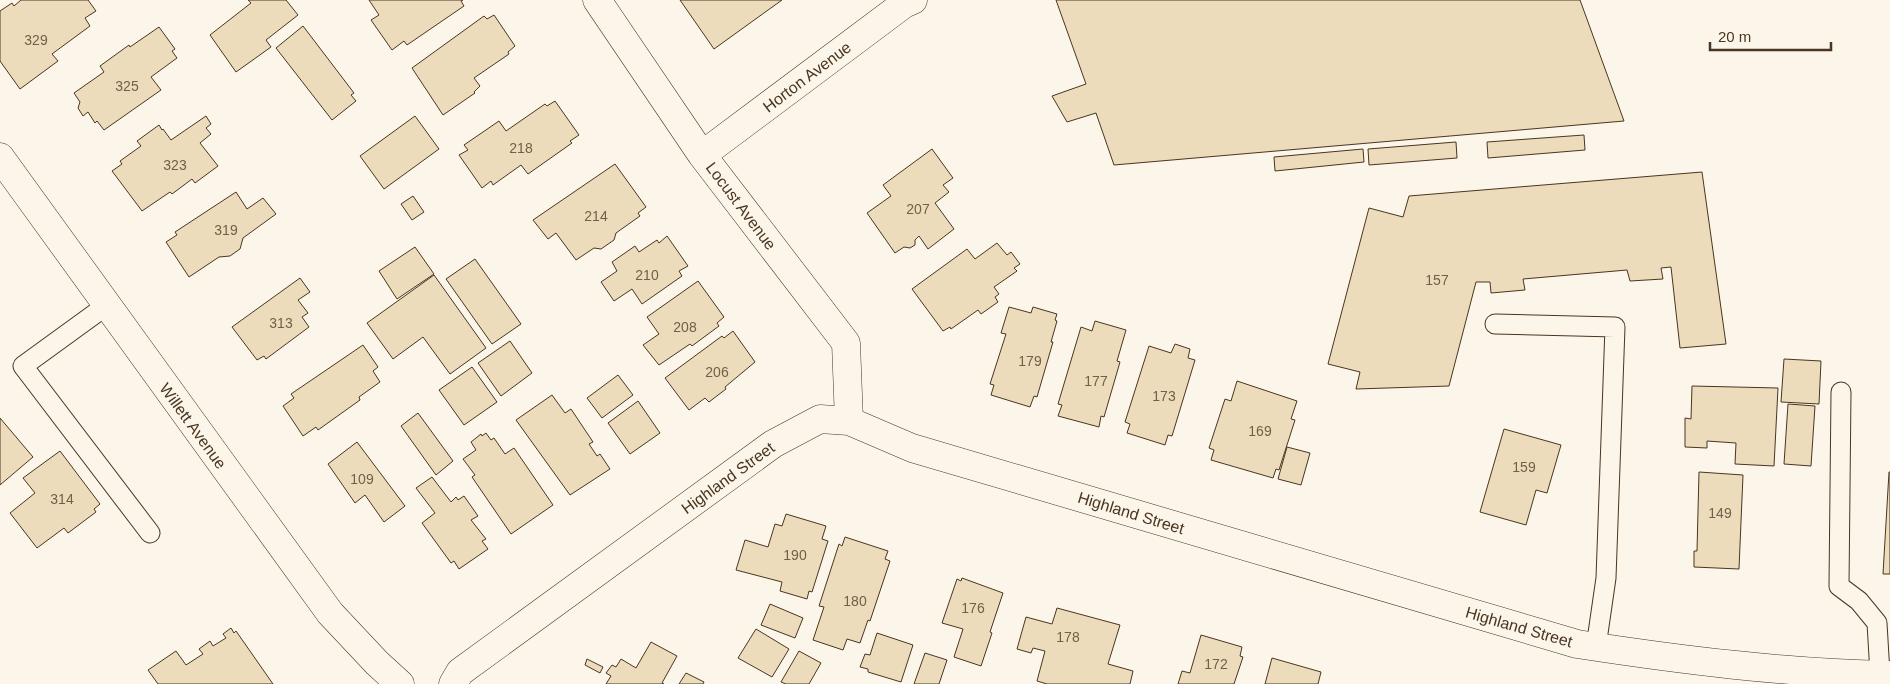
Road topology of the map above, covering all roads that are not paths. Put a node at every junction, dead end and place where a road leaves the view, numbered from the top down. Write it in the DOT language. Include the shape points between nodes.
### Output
graph roads {
  1 [pos="597,0"];
  2 [pos="913,0"];
  3 [pos="702,155"];
  4 [pos="0,157"];
  5 [pos="107,305"];
  6 [pos="1495,324"];
  7 [pos="1841,392"];
  8 [pos="849,422"];
  9 [pos="150,533"];
  10 [pos="1596,647"];
  11 [pos="1885,674"];
  12 [pos="400,684"];
  13 [pos="453,684"];
  1 -- 3 [label="street, Locust Avenue"];
  2 -- 3 [label="street, Horton Avenue"];
  3 -- 8 [label="street, Locust Avenue" via="846,342"];
  4 -- 5 [label="street, Willett Avenue"];
  5 -- 9 [label="lane" via="24,366"];
  5 -- 12 [label="street, Willett Avenue" via="330,613"];
  6 -- 10 [label="lane" via="1615,327 1606,578"];
  7 -- 11 [label="lane" via="1839,586 1859,601 1877,623"];
  8 -- 10 [label="street, Highland Street" via="912,448 1568,642"];
  8 -- 13 [label="street, Highland Street" via="820,419 773,444 460,672"];
  10 -- 11 [label="street, Highland Street" via="1749,666"];
}
